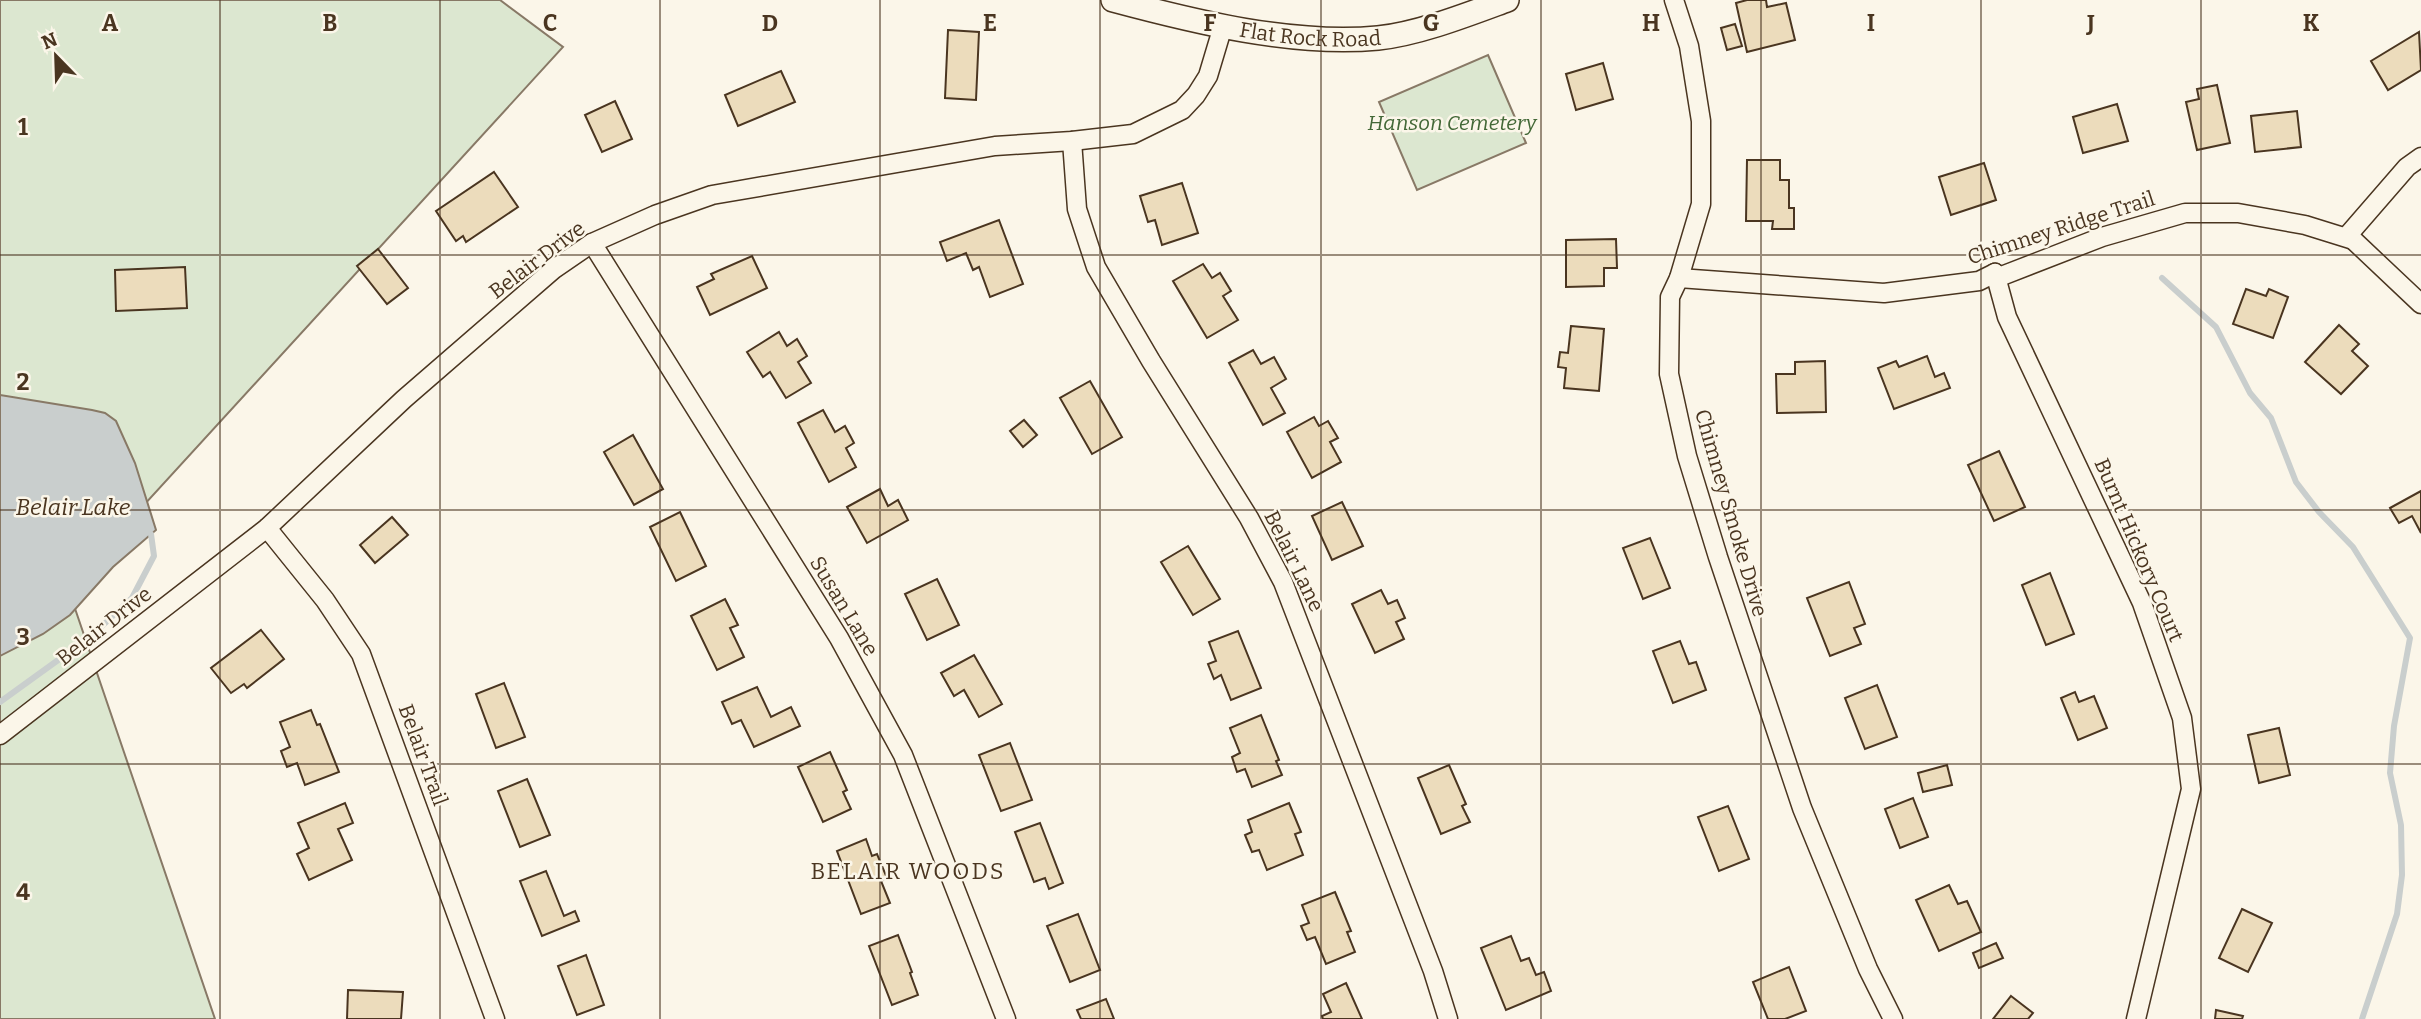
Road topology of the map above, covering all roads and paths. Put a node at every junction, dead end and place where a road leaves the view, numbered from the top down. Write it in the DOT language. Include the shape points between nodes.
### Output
graph roads {
  1 [pos="1113,0"];
  2 [pos="1674,0"];
  3 [pos="1496,2"];
  4 [pos="1223,26"];
  5 [pos="1072,141"];
  6 [pos="2421,157"];
  7 [pos="2348,235"];
  8 [pos="592,243"];
  9 [pos="1994,273"];
  10 [pos="1679,278"];
  11 [pos="2421,304"];
  12 [pos="267,528"];
  13 [pos="0,735"];
  14 [pos="495,1019"];
  15 [pos="1006,1019"];
  16 [pos="1448,1019"];
  17 [pos="1893,1019"];
  18 [pos="2136,1019"];
  1 -- 4 [label="street, Flat Rock Road"];
  2 -- 10 [label="street, Chimney Smoke Drive" via="1689,46 1701,121 1701,204"];
  3 -- 4 [label="street, Flat Rock Road" via="1381,38 1311,38"];
  4 -- 5 [label="street, Belair Drive" via="1208,76 1182,110 1133,134"];
  5 -- 8 [label="street, Belair Drive" via="995,146 712,195"];
  5 -- 16 [label="street, Belair Lane" via="1077,209 1096,267 1283,582"];
  6 -- 7 [label="street"];
  7 -- 9 [label="street, Chimney Ridge Trail" via="2350,239 2238,213 2185,213 2102,237 1999,277"];
  7 -- 11 [label="street"];
  8 -- 12 [label="street, Belair Drive" via="554,269 404,400"];
  8 -- 15 [label="street, Susan Lane" via="839,638 903,755"];
  9 -- 10 [label="street, Chimney Ridge Trail" via="1979,281 1884,292"];
  9 -- 18 [label="street, Burnt Hickory Court" via="2007,317 2142,603 2182,718 2192,789"];
  10 -- 17 [label="street, Chimney Smoke Drive" via="1670,297 1669,374 1687,456 1802,808"];
  12 -- 13 [label="street, Belair Drive"];
  12 -- 14 [label="street, Belair Trail" via="361,654"];
}
